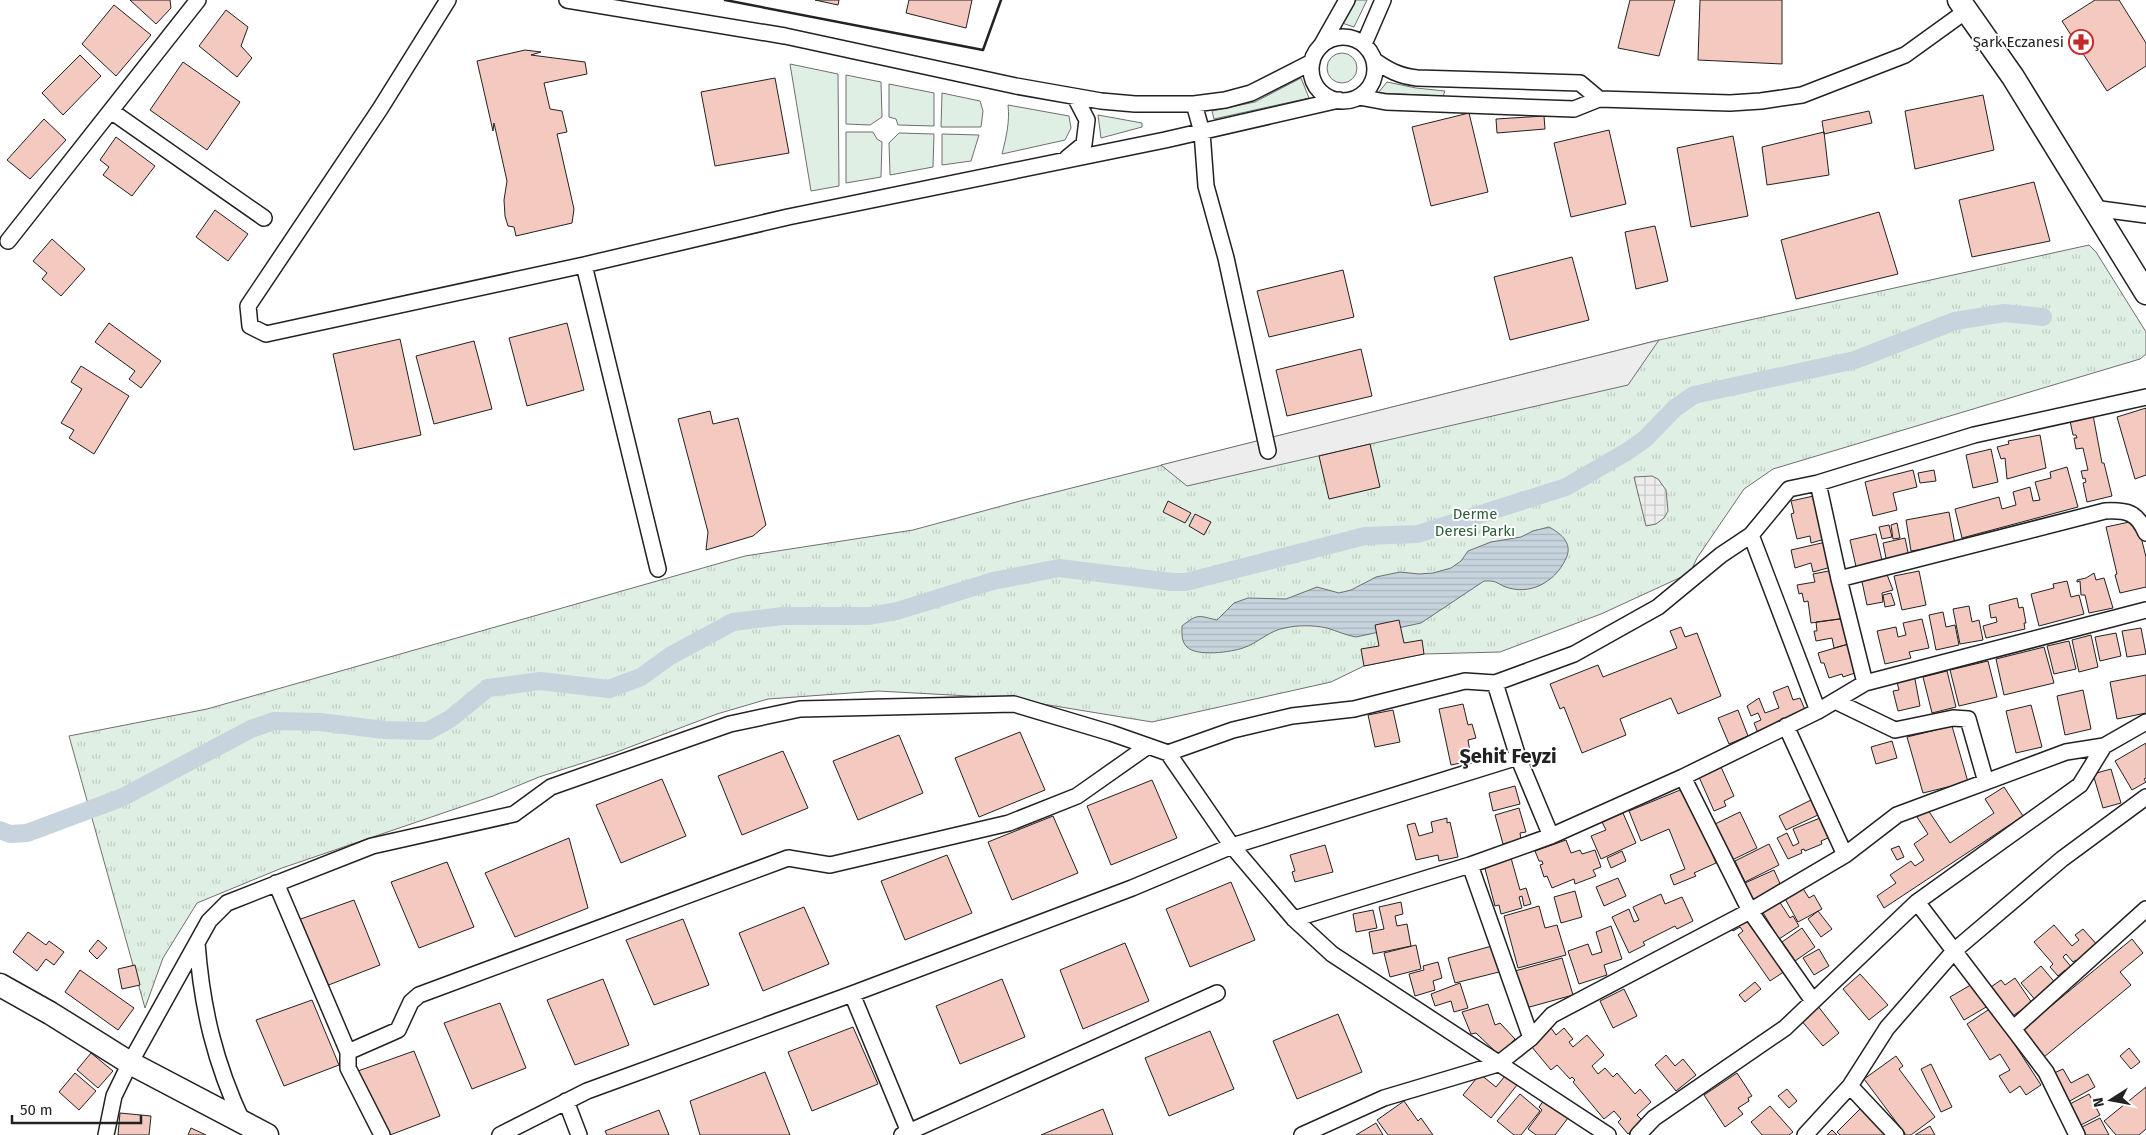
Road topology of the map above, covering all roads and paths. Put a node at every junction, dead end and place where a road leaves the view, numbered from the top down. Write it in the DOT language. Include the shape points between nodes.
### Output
graph roads {
  1 [pos="198,0"];
  2 [pos="448,0"];
  3 [pos="567,0"];
  4 [pos="1347,0"];
  5 [pos="1384,0"];
  6 [pos="1962,6"];
  7 [pos="1364,44"];
  8 [pos="1321,46"];
  9 [pos="1374,60"];
  10 [pos="1312,62"];
  11 [pos="1075,97"];
  12 [pos="1359,97"];
  13 [pos="1599,99"];
  14 [pos="1338,100"];
  15 [pos="1194,104"];
  16 [pos="111,111"];
  17 [pos="1202,131"];
  18 [pos="1064,161"];
  19 [pos="2093,208"];
  20 [pos="2146,215"];
  21 [pos="264,218"];
  22 [pos="8,242"];
  23 [pos="584,265"];
  24 [pos="2146,293"];
  25 [pos="2146,397"];
  26 [pos="1268,451"];
  27 [pos="1818,483"];
  28 [pos="2146,534"];
  29 [pos="1750,535"];
  30 [pos="658,569"];
  31 [pos="1839,579"];
  32 [pos="2146,610"];
  33 [pos="1495,683"];
  34 [pos="1865,683"];
  35 [pos="1835,701"];
  36 [pos="1818,711"];
  37 [pos="2146,722"];
  38 [pos="1786,726"];
  39 [pos="1148,746"];
  40 [pos="2104,746"];
  41 [pos="1168,753"];
  42 [pos="1518,757"];
  43 [pos="1683,777"];
  44 [pos="1986,782"];
  45 [pos="2146,797"];
  46 [pos="1551,836"];
  47 [pos="1232,846"];
  48 [pos="1845,855"];
  49 [pos="1470,865"];
  50 [pos="276,883"];
  51 [pos="1917,902"];
  52 [pos="2146,909"];
  53 [pos="1750,911"];
  54 [pos="1294,919"];
  55 [pos="197,943"];
  56 [pos="1955,950"];
  57 [pos="0,985"];
  58 [pos="852,994"];
  59 [pos="1217,994"];
  60 [pos="1813,1001"];
  61 [pos="2014,1028"];
  62 [pos="1531,1038"];
  63 [pos="348,1052"];
  64 [pos="130,1063"];
  65 [pos="1498,1064"];
  66 [pos="1850,1086"];
  67 [pos="566,1101"];
  68 [pos="243,1123"];
  69 [pos="906,1134"];
  70 [pos="106,1135"];
  71 [pos="267,1135"];
  72 [pos="382,1135"];
  73 [pos="500,1135"];
  74 [pos="579,1135"];
  75 [pos="1302,1135"];
  76 [pos="1608,1135"];
  77 [pos="1638,1135"];
  78 [pos="1805,1135"];
  79 [pos="1896,1135"];
  80 [pos="2077,1135"];
  1 -- 16 [label="street"];
  2 -- 23 [label="street" via="380,109 248,306 250,326 266,334"];
  3 -- 11 [label="street" via="785,36"];
  4 -- 8 [label="street"];
  5 -- 7 [label="street"];
  6 -- 13 [label="street" via="1905,55 1802,95 1730,103"];
  6 -- 19 [label="street" via="2014,77"];
  7 -- 8 [label="street" via="1347,37 1329,40"];
  7 -- 9 [label="street"];
  8 -- 10 [label="street"];
  9 -- 12 [label="street" via="1373,81"];
  9 -- 13 [label="street" via="1389,71 1417,78 1580,83"];
  10 -- 14 [label="street" via="1314,82 1328,97"];
  10 -- 15 [label="street" via="1252,93"];
  11 -- 15 [label="street" via="1136,104"];
  11 -- 18 [label="street" via="1087,120 1084,144"];
  12 -- 13 [label="street" via="1386,102 1574,109"];
  12 -- 14 [label="street"];
  14 -- 17 [label="street"];
  15 -- 17 [label="street"];
  16 -- 21 [label="street"];
  16 -- 22 [label="street"];
  17 -- 18 [label="street"];
  17 -- 26 [label="street" via="1206,186 1226,258"];
  18 -- 23 [label="street" via="788,217"];
  19 -- 20 [label="street"];
  19 -- 24 [label="street"];
  23 -- 30 [label="street"];
  25 -- 27 [label="street" via="1974,435"];
  27 -- 29 [label="street" via="1789,489"];
  27 -- 31 [label="street"];
  28 -- 31 [label="street" via="2140,521 2129,513 2105,510"];
  29 -- 33 [label="street" via="1658,607 1574,654"];
  29 -- 36 [label="street"];
  31 -- 34 [label="street"];
  32 -- 34 [label="street"];
  33 -- 41 [label="street" via="1465,680 1354,709 1292,716 1233,730"];
  33 -- 42 [label="street"];
  34 -- 35 [label="street"];
  35 -- 36 [label="street"];
  35 -- 44 [label="street" via="1895,730 1953,718 1968,719"];
  36 -- 38 [label="street"];
  37 -- 40 [label="street"];
  38 -- 43 [label="street"];
  38 -- 48 [label="street"];
  39 -- 41 [label="street"];
  39 -- 50 [label="street" via="1014,704 800,709 730,724 551,787 514,814 372,846"];
  39 -- 63 [label="street" via="1077,796 1009,823 830,865 788,858 418,995 411,1002 398,1030"];
  40 -- 44 [label="street" via="2066,752"];
  40 -- 51 [label="street" via="2080,785"];
  41 -- 47 [label="street"];
  42 -- 46 [label="street"];
  42 -- 47 [label="street"];
  43 -- 46 [label="street"];
  43 -- 53 [label="street"];
  44 -- 48 [label="street" via="1897,815"];
  45 -- 56 [label="street" via="2062,860"];
  46 -- 49 [label="street"];
  47 -- 54 [label="street"];
  47 -- 58 [label="street" via="1132,888"];
  48 -- 53 [label="street"];
  49 -- 54 [label="street"];
  49 -- 62 [label="street"];
  50 -- 55 [label="street" via="227,903 209,922"];
  50 -- 63 [label="street"];
  51 -- 56 [label="street"];
  51 -- 60 [label="street"];
  52 -- 61 [label="street"];
  53 -- 60 [label="street"];
  53 -- 62 [label="street" via="1552,1015"];
  54 -- 65 [label="street" via="1332,954"];
  55 -- 64 [label="street"];
  55 -- 68 [label="street" via="207,1021 227,1088"];
  56 -- 61 [label="street"];
  56 -- 66 [label="street" via="1888,1028"];
  57 -- 64 [label="street"];
  58 -- 67 [label="street"];
  58 -- 69 [label="street"];
  59 -- 69 [label="street"];
  60 -- 77 [label="street" via="1785,1028 1654,1118"];
  61 -- 80 [label="street" via="2046,1072"];
  62 -- 65 [label="street"];
  63 -- 72 [label="street" via="348,1068"];
  64 -- 68 [label="street"];
  64 -- 70 [label="street" via="114,1096"];
  65 -- 75 [label="street" via="1384,1098"];
  65 -- 76 [label="street"];
  66 -- 78 [label="street"];
  66 -- 79 [label="street"];
  67 -- 73 [label="street"];
  67 -- 74 [label="street"];
  68 -- 71 [label="street"];
}
